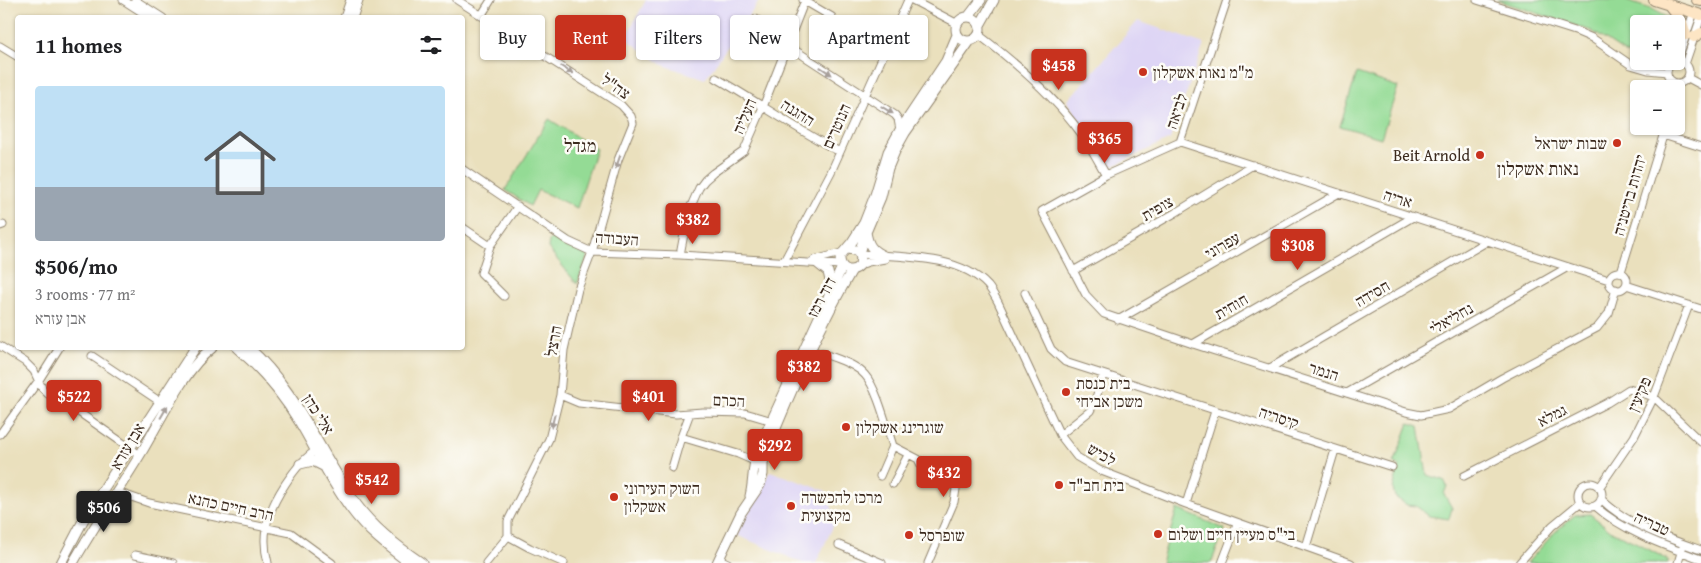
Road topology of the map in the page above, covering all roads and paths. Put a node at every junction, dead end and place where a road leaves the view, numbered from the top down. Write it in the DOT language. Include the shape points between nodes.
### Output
graph roads {
  1 [pos="123,0"];
  2 [pos="351,0"];
  3 [pos="358,0"];
  4 [pos="457,0"];
  5 [pos="491,0"];
  6 [pos="804,0"];
  7 [pos="908,0"];
  8 [pos="912,0"];
  9 [pos="981,0"];
  10 [pos="994,0"];
  11 [pos="1227,0"];
  12 [pos="1477,0"];
  13 [pos="1654,0"];
  14 [pos="1699,0"];
  15 [pos="135,2"];
  16 [pos="1669,5"];
  17 [pos="148,15"];
  18 [pos="158,15"];
  19 [pos="346,15"];
  20 [pos="353,15"];
  21 [pos="480,15"];
  22 [pos="483,15"];
  23 [pos="798,15"];
  24 [pos="827,15"];
  25 [pos="1699,15"];
  26 [pos="968,18"];
  27 [pos="958,24"];
  28 [pos="980,25"];
  29 [pos="957,35"];
  30 [pos="979,35"];
  31 [pos="1694,35"];
  32 [pos="970,42"];
  33 [pos="0,46"];
  34 [pos="1685,48"];
  35 [pos="799,53"];
  36 [pos="15,55"];
  37 [pos="545,56"];
  38 [pos="781,60"];
  39 [pos="1685,64"];
  40 [pos="1667,72"];
  41 [pos="716,78"];
  42 [pos="1688,78"];
  43 [pos="1669,80"];
  44 [pos="1685,80"];
  45 [pos="1701,86"];
  46 [pos="864,96"];
  47 [pos="763,107"];
  48 [pos="632,116"];
  49 [pos="900,130"];
  50 [pos="1663,135"];
  51 [pos="1180,142"];
  52 [pos="1701,147"];
  53 [pos="840,152"];
  54 [pos="1253,165"];
  55 [pos="465,171"];
  56 [pos="1106,175"];
  57 [pos="1339,193"];
  58 [pos="518,206"];
  59 [pos="1042,211"];
  60 [pos="1413,217"];
  61 [pos="465,229"];
  62 [pos="866,232"];
  63 [pos="1488,241"];
  64 [pos="490,246"];
  65 [pos="844,251"];
  66 [pos="592,252"];
  67 [pos="859,253"];
  68 [pos="680,255"];
  69 [pos="884,256"];
  70 [pos="906,257"];
  71 [pos="784,261"];
  72 [pos="794,261"];
  73 [pos="817,263"];
  74 [pos="841,266"];
  75 [pos="1568,267"];
  76 [pos="856,268"];
  77 [pos="1074,271"];
  78 [pos="1621,272"];
  79 [pos="1608,280"];
  80 [pos="1626,285"];
  81 [pos="1616,290"];
  82 [pos="832,291"];
  83 [pos="1025,293"];
  84 [pos="504,296"];
  85 [pos="1689,305"];
  86 [pos="1701,309"];
  87 [pos="1118,320"];
  88 [pos="1193,344"];
  89 [pos="0,346"];
  90 [pos="58,350"];
  91 [pos="195,350"];
  92 [pos="210,350"];
  93 [pos="239,350"];
  94 [pos="251,350"];
  95 [pos="805,352"];
  96 [pos="92,356"];
  97 [pos="1270,368"];
  98 [pos="1104,375"];
  99 [pos="39,380"];
  100 [pos="1347,392"];
  101 [pos="560,395"];
  102 [pos="1654,397"];
  103 [pos="159,401"];
  104 [pos="1215,411"];
  105 [pos="690,413"];
  106 [pos="774,422"];
  107 [pos="0,434"];
  108 [pos="1060,435"];
  109 [pos="681,437"];
  110 [pos="1701,442"];
  111 [pos="894,446"];
  112 [pos="130,449"];
  113 [pos="319,449"];
  114 [pos="1336,450"];
  115 [pos="140,455"];
  116 [pos="908,455"];
  117 [pos="754,460"];
  118 [pos="300,464"];
  119 [pos="324,467"];
  120 [pos="1392,467"];
  121 [pos="672,468"];
  122 [pos="880,476"];
  123 [pos="1464,476"];
  124 [pos="893,484"];
  125 [pos="1599,488"];
  126 [pos="117,492"];
  127 [pos="1601,499"];
  128 [pos="1580,502"];
  129 [pos="748,504"];
  130 [pos="1186,504"];
  131 [pos="1595,506"];
  132 [pos="1238,524"];
  133 [pos="266,528"];
  134 [pos="508,536"];
  135 [pos="1684,544"];
  136 [pos="839,545"];
  137 [pos="1306,547"];
  138 [pos="1701,550"];
  139 [pos="1681,552"];
  140 [pos="136,555"];
  141 [pos="1701,559"];
  142 [pos="718,561"];
  143 [pos="61,563"];
  144 [pos="74,563"];
  145 [pos="173,563"];
  146 [pos="268,563"];
  147 [pos="332,563"];
  148 [pos="409,563"];
  149 [pos="422,563"];
  150 [pos="486,563"];
  151 [pos="564,563"];
  152 [pos="728,563"];
  153 [pos="882,563"];
  154 [pos="928,563"];
  155 [pos="1222,563"];
  156 [pos="1351,563"];
  157 [pos="1519,563"];
  158 [pos="1678,563"];
  1 -- 15 [label="street"];
  2 -- 19 [label="street"];
  3 -- 20 [label="street"];
  4 -- 21 [label="street, צה\"ל"];
  5 -- 22 [label="street"];
  6 -- 23 [label="street, העליה"];
  6 -- 24 [label="street"];
  7 -- 46 [label="street, הנוטרים"];
  8 -- 27 [label="street"];
  9 -- 26 [label="street"];
  10 -- 28 [label="street"];
  11 -- 51 [label="street, לביאה"];
  12 -- 40 [label="street" via="1578,32 1632,65"];
  13 -- 16 [label="main road"];
  14 -- 25 [label="street"];
  15 -- 17 [label="street"];
  15 -- 18 [label="street"];
  16 -- 25 [label="main road"];
  16 -- 31 [label="main road"];
  25 -- 31 [label="street"];
  26 -- 27 [label="street"];
  26 -- 28 [label="street" via="975,19"];
  27 -- 29 [label="street"];
  28 -- 30 [label="street"];
  29 -- 32 [label="street"];
  29 -- 49 [label="street" via="946,61"];
  30 -- 32 [label="street"];
  30 -- 56 [label="street" via="1002,52 1062,109"];
  31 -- 34 [label="street"];
  31 -- 39 [label="street"];
  32 -- 62 [label="street" via="896,149"];
  33 -- 36 [label="street"];
  35 -- 46 [label="street, one-way"];
  37 -- 48 [label="street, צה\"ל, one-way" via="621,105"];
  38 -- 47 [label="street, העליה"];
  39 -- 42 [label="street" via="1689,70"];
  40 -- 43 [label="street"];
  41 -- 47 [label="street, ההגנה"];
  42 -- 44 [label="street"];
  42 -- 45 [label="street"];
  46 -- 49 [label="street, one-way" via="895,115"];
  46 -- 53 [label="street, הנוטרים"];
  47 -- 53 [label="street, ההגנה"];
  47 -- 68 [label="street, העליה" via="744,151 713,173 699,188 688,214"];
  48 -- 66 [label="street, הרצל, one-way" via="633,123 618,160"];
  49 -- 65 [label="street" via="884,161 864,223"];
  50 -- 52 [label="street"];
  50 -- 78 [label="street, יהדות בריטניה"];
  51 -- 54 [label="street, אריה"];
  51 -- 56 [label="street, לביאה"];
  53 -- 71 [label="street, הנוטרים"];
  54 -- 57 [label="street, אריה"];
  54 -- 77 [label="street, צופית"];
  55 -- 58 [label="street, העבודה"];
  56 -- 59 [label="street, לביאה"];
  57 -- 60 [label="street, אריה"];
  57 -- 87 [label="street, עפרוני"];
  58 -- 64 [label="street"];
  58 -- 66 [label="street, העבודה" via="568,241"];
  59 -- 77 [label="street, הנמר"];
  60 -- 63 [label="street, אריה"];
  60 -- 88 [label="street, חוחית"];
  61 -- 64 [label="street"];
  62 -- 67 [label="street"];
  62 -- 69 [label="street" via="874,251"];
  63 -- 75 [label="street, אריה"];
  63 -- 97 [label="street, חסידה"];
  64 -- 84 [label="street" via="481,274"];
  65 -- 67 [label="street" via="853,249"];
  65 -- 72 [label="street, העבודה" via="820,260"];
  65 -- 74 [label="street" via="839,260"];
  66 -- 68 [label="street, העבודה"];
  66 -- 101 [label="street, הרצל" via="578,289 564,350"];
  67 -- 69 [label="street, לכיש"];
  67 -- 76 [label="street" via="861,259"];
  68 -- 71 [label="street, העבודה"];
  69 -- 70 [label="street, לכיש"];
  70 -- 76 [label="street, לכיש" via="868,262"];
  70 -- 108 [label="street, לכיש" via="950,264 971,273 987,286 998,302"];
  71 -- 72 [label="street, העבודה"];
  72 -- 73 [label="street, העבודה"];
  73 -- 74 [label="street, העבודה"];
  73 -- 82 [label="street" via="828,272"];
  74 -- 76 [label="street"];
  74 -- 82 [label="street, דוד רמז"];
  75 -- 79 [label="street, אריה"];
  75 -- 100 [label="street, נחליאלי"];
  76 -- 95 [label="street, דוד רמז"];
  77 -- 87 [label="street, הנמר" via="1094,305"];
  78 -- 79 [label="street" via="1613,273"];
  78 -- 80 [label="street" via="1626,276"];
  79 -- 81 [label="street"];
  80 -- 81 [label="street"];
  80 -- 85 [label="street"];
  81 -- 100 [label="street, הנמר" via="1609,313 1597,328 1449,409 1421,415"];
  82 -- 95 [label="street, דוד רמז"];
  83 -- 98 [label="street, קיסריה" via="1057,357"];
  85 -- 86 [label="street"];
  85 -- 102 [label="street, פקיעין"];
  87 -- 88 [label="street, הנמר"];
  88 -- 97 [label="street, הנמר"];
  89 -- 99 [label="street" via="25,362"];
  90 -- 99 [label="street"];
  91 -- 103 [label="street, אבן עזרא"];
  115 -- 92 [label="street, אבן עזרא, one-way" via="173,398"];
  93 -- 113 [label="street, אלי כהן" via="282,397"];
  94 -- 113 [label="street, אלי כהן" via="284,387 305,418"];
  95 -- 106 [label="street, דוד רמז"];
  95 -- 111 [label="street" via="836,358 864,373"];
  96 -- 103 [label="street"];
  97 -- 100 [label="street, הנמר"];
  98 -- 104 [label="street, קיסריה"];
  98 -- 108 [label="street" via="1090,412"];
  99 -- 107 [label="street"];
  99 -- 112 [label="street" via="48,394"];
  101 -- 105 [label="street, הכרם" via="579,403"];
  101 -- 134 [label="street, הרצל, one-way" via="549,439 508,521"];
  102 -- 110 [label="street"];
  102 -- 123 [label="street, גמלא" via="1630,389"];
  102 -- 125 [label="street, פקיעין" via="1634,437"];
  103 -- 112 [label="street, אבן עזרא"];
  104 -- 114 [label="street, קיסריה"];
  104 -- 130 [label="street"];
  105 -- 106 [label="street, הכרם" via="745,413"];
  105 -- 109 [label="street"];
  106 -- 117 [label="street, דוד רמז"];
  106 -- 129 [label="street, דוד רמז" via="762,479"];
  108 -- 130 [label="street, לכיש" via="1072,452 1090,466"];
  109 -- 117 [label="street"];
  109 -- 121 [label="street"];
  111 -- 116 [label="street"];
  111 -- 122 [label="street"];
  112 -- 115 [label="street"];
  112 -- 143 [label="street, אבן עזרא" via="84,519"];
  113 -- 118 [label="street"];
  113 -- 119 [label="street, אלי כהן"];
  113 -- 149 [label="street, אלי כהן" via="357,506 375,526"];
  114 -- 120 [label="street, קיסריה"];
  114 -- 137 [label="street"];
  115 -- 126 [label="street, אבן עזרא"];
  116 -- 124 [label="street"];
  116 -- 154 [label="street" via="946,476 956,489 954,502"];
  117 -- 129 [label="street, דוד רמז"];
  118 -- 119 [label="street" via="313,461"];
  118 -- 133 [label="street" via="278,498"];
  119 -- 148 [label="street, אלי כהן" via="351,510 371,532"];
  125 -- 127 [label="street"];
  125 -- 128 [label="street" via="1590,483 1583,486 1578,495"];
  126 -- 133 [label="street, הרב חיים כהנא" via="148,503"];
  126 -- 144 [label="street, אבן עזרא"];
  127 -- 131 [label="street"];
  127 -- 135 [label="street, טבריה" via="1621,515"];
  128 -- 131 [label="street"];
  128 -- 157 [label="street" via="1552,526"];
  129 -- 142 [label="street, דוד רמז"];
  130 -- 132 [label="street, לכיש"];
  131 -- 139 [label="street, טבריה" via="1625,527"];
  132 -- 137 [label="street, לכיש"];
  132 -- 155 [label="street"];
  133 -- 146 [label="street"];
  133 -- 147 [label="street, הרב חיים כהנא" via="291,533"];
  134 -- 150 [label="street, הרצל"];
  134 -- 151 [label="street"];
  135 -- 138 [label="street, טבריה"];
  135 -- 139 [label="street"];
  136 -- 153 [label="street"];
  137 -- 156 [label="street, לכיש"];
  139 -- 141 [label="street, טבריה"];
  139 -- 158 [label="street"];
  140 -- 145 [label="street"];
  142 -- 152 [label="street"];
}
